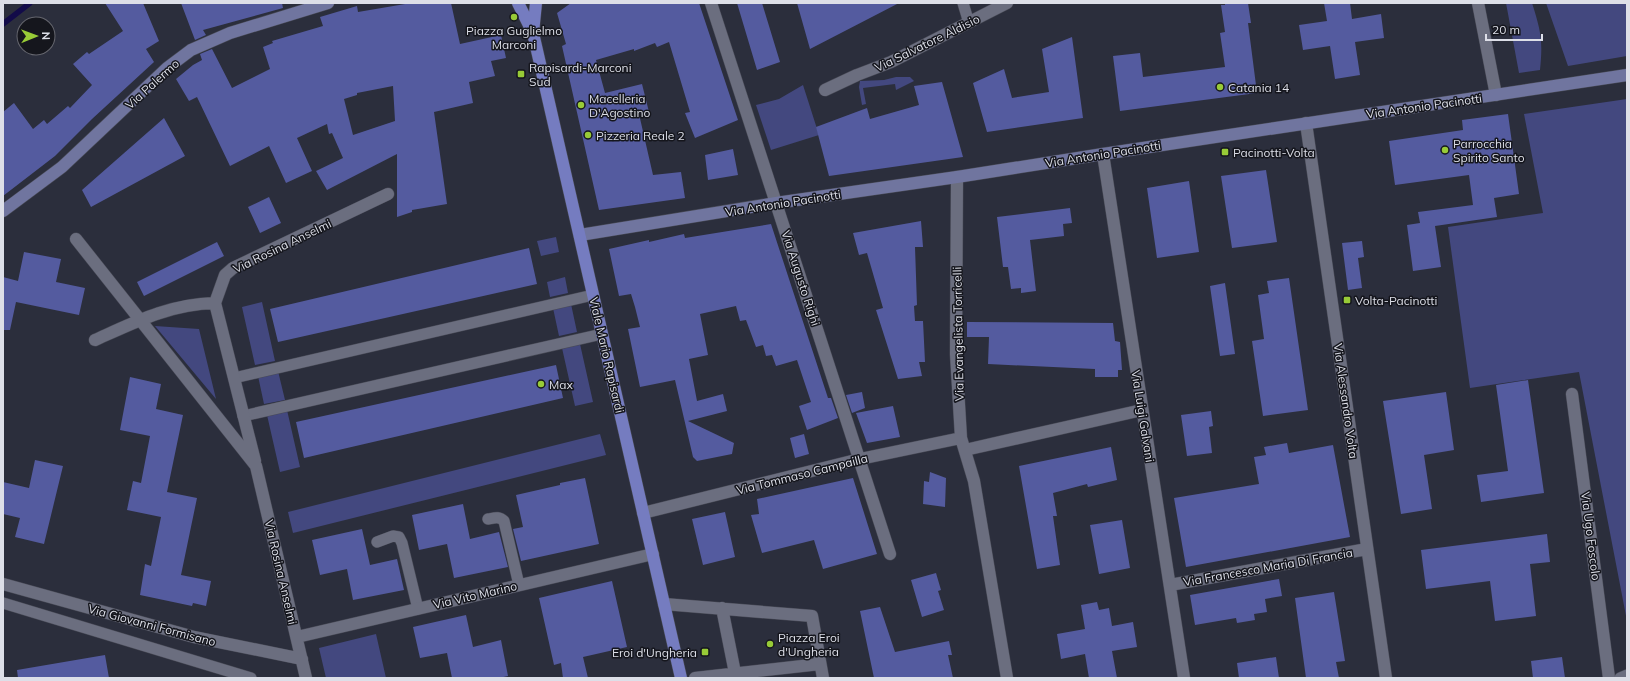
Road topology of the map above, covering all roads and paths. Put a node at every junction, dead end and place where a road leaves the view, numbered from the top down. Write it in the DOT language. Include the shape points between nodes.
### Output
graph roads {
  1 [pos="328,3"];
  2 [pos="518,3"];
  3 [pos="536,3"];
  4 [pos="711,3"];
  5 [pos="963,3"];
  6 [pos="1007,3"];
  7 [pos="1478,3"];
  8 [pos="969,23"];
  9 [pos="533,33"];
  10 [pos="1627,75"];
  11 [pos="825,90"];
  12 [pos="1496,95"];
  13 [pos="1306,123"];
  14 [pos="1102,154"];
  15 [pos="957,177"];
  16 [pos="388,194"];
  17 [pos="776,203"];
  18 [pos="3,211"];
  19 [pos="580,235"];
  20 [pos="76,239"];
  21 [pos="594,295"];
  22 [pos="215,303"];
  23 [pos="140,319"];
  24 [pos="602,334"];
  25 [pos="95,340"];
  26 [pos="234,378"];
  27 [pos="1572,394"];
  28 [pos="1142,410"];
  29 [pos="243,416"];
  30 [pos="961,438"];
  31 [pos="965,450"];
  32 [pos="860,459"];
  33 [pos="256,466"];
  34 [pos="643,513"];
  35 [pos="488,519"];
  36 [pos="376,542"];
  37 [pos="1367,549"];
  38 [pos="653,554"];
  39 [pos="890,554"];
  40 [pos="3,584"];
  41 [pos="519,585"];
  42 [pos="1170,585"];
  43 [pos="3,603"];
  44 [pos="664,604"];
  45 [pos="722,608"];
  46 [pos="418,609"];
  47 [pos="297,637"];
  48 [pos="302,659"];
  49 [pos="820,664"];
  50 [pos="1627,675"];
  51 [pos="736,676"];
  52 [pos="250,678"];
  53 [pos="306,678"];
  54 [pos="681,678"];
  55 [pos="695,678"];
  56 [pos="823,678"];
  57 [pos="1007,678"];
  58 [pos="1184,678"];
  59 [pos="1386,678"];
  60 [pos="1609,678"];
  61 [pos="1620,678"];
  1 -- 18 [label="main road, Via Palermo" via="230,33 191,50 168,68 62,167"];
  2 -- 9 [label="main road"];
  3 -- 9 [label="main road"];
  4 -- 17 [label="street, Via Augusto Righi"];
  5 -- 8 [label="lane"];
  6 -- 8 [label="street, Via Salvatore Aldisio"];
  7 -- 12 [label="street"];
  8 -- 11 [label="street, Via Salvatore Aldisio" via="892,62"];
  9 -- 19 [label="main road, Viale Mario Rapisardi"];
  10 -- 12 [label="main road, Via Antonio Pacinotti"];
  12 -- 13 [label="main road, Via Antonio Pacinotti"];
  13 -- 14 [label="main road, Via Antonio Pacinotti"];
  13 -- 37 [label="street, Via Alessandro Volta"];
  14 -- 15 [label="main road, Via Antonio Pacinotti"];
  14 -- 28 [label="street, Via Luigi Galvani"];
  15 -- 17 [label="main road, Via Antonio Pacinotti"];
  15 -- 30 [label="street, Via Evangelista Torricelli" via="956,354"];
  16 -- 22 [label="street, Via Rosina Anselmi" via="233,268 225,275"];
  17 -- 19 [label="main road, Via Antonio Pacinotti"];
  17 -- 32 [label="street, Via Augusto Righi"];
  19 -- 21 [label="main road, Viale Mario Rapisardi"];
  20 -- 23 [label="street, Via Rosina Anselmi"];
  21 -- 24 [label="main road, Viale Mario Rapisardi"];
  21 -- 26 [label="lane"];
  22 -- 23 [label="street" via="197,303 167,309"];
  22 -- 26 [label="street, Via Rosina Anselmi"];
  23 -- 25 [label="street"];
  23 -- 33 [label="street, Via Rosina Anselmi"];
  24 -- 29 [label="lane"];
  24 -- 34 [label="main road, Viale Mario Rapisardi"];
  26 -- 29 [label="street, Via Rosina Anselmi"];
  27 -- 60 [label="street, Via Ugo Foscolo"];
  28 -- 31 [label="street"];
  28 -- 42 [label="street, Via Luigi Galvani"];
  29 -- 33 [label="street, Via Rosina Anselmi"];
  30 -- 31 [label="street, Via Evangelista Torricelli"];
  30 -- 32 [label="street, Via Tommaso Campailla"];
  31 -- 57 [label="street, Via Evangelista Torricelli" via="974,481"];
  32 -- 34 [label="street, Via Tommaso Campailla"];
  32 -- 39 [label="street, Via Augusto Righi"];
  33 -- 47 [label="street, Via Rosina Anselmi"];
  34 -- 38 [label="main road, Viale Mario Rapisardi"];
  35 -- 41 [label="lane" via="496,517 504,521"];
  36 -- 46 [label="lane" via="393,536 399,537"];
  37 -- 42 [label="street, Via Francesco Maria Di Francia"];
  37 -- 59 [label="street, Via Alessandro Volta"];
  38 -- 41 [label="street, Via Vito Marino"];
  38 -- 44 [label="main road, Viale Mario Rapisardi"];
  40 -- 48 [label="street, Via Giovanni Formisano" via="194,637"];
  41 -- 46 [label="street, Via Vito Marino"];
  42 -- 58 [label="street, Via Luigi Galvani"];
  43 -- 52 [label="lane"];
  44 -- 45 [label="street"];
  44 -- 54 [label="main road, Viale Mario Rapisardi"];
  45 -- 49 [label="street" via="812,616"];
  45 -- 51 [label="street"];
  46 -- 47 [label="street, Via Vito Marino"];
  47 -- 48 [label="street, Via Rosina Anselmi"];
  48 -- 53 [label="street, Via Rosina Anselmi"];
  49 -- 51 [label="street"];
  49 -- 56 [label="street"];
  50 -- 61 [label="lane"];
  51 -- 55 [label="street"];
}
